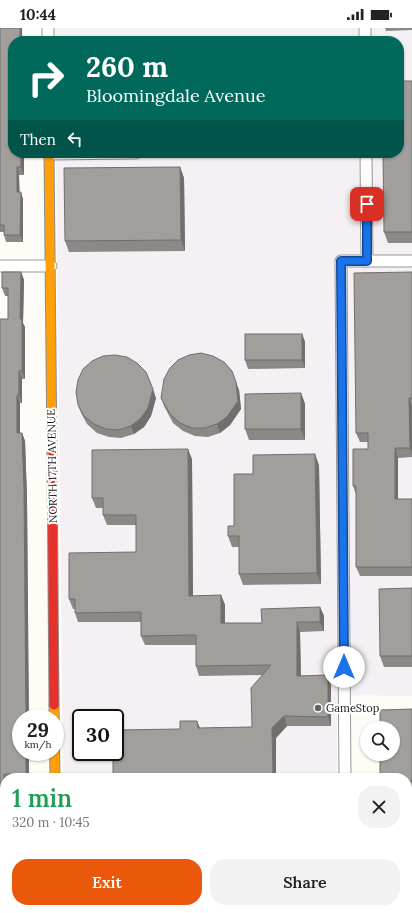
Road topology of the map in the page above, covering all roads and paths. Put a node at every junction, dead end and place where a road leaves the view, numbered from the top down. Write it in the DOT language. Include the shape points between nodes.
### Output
graph roads {
  1 [pos="49,158"];
  2 [pos="366,158"];
  3 [pos="367,261"];
  4 [pos="412,261"];
  5 [pos="0,266"];
  6 [pos="50,266"];
  7 [pos="55,773"];
  8 [pos="345,773"];
  1 -- 6 [label="street, NORTH 17TH AVENUE"];
  2 -- 3 [label="street"];
  3 -- 4 [label="street"];
  3 -- 8 [label="street" via="341,261"];
  5 -- 6 [label="street"];
  6 -- 7 [label="street, NORTH 17TH AVENUE"];
}
